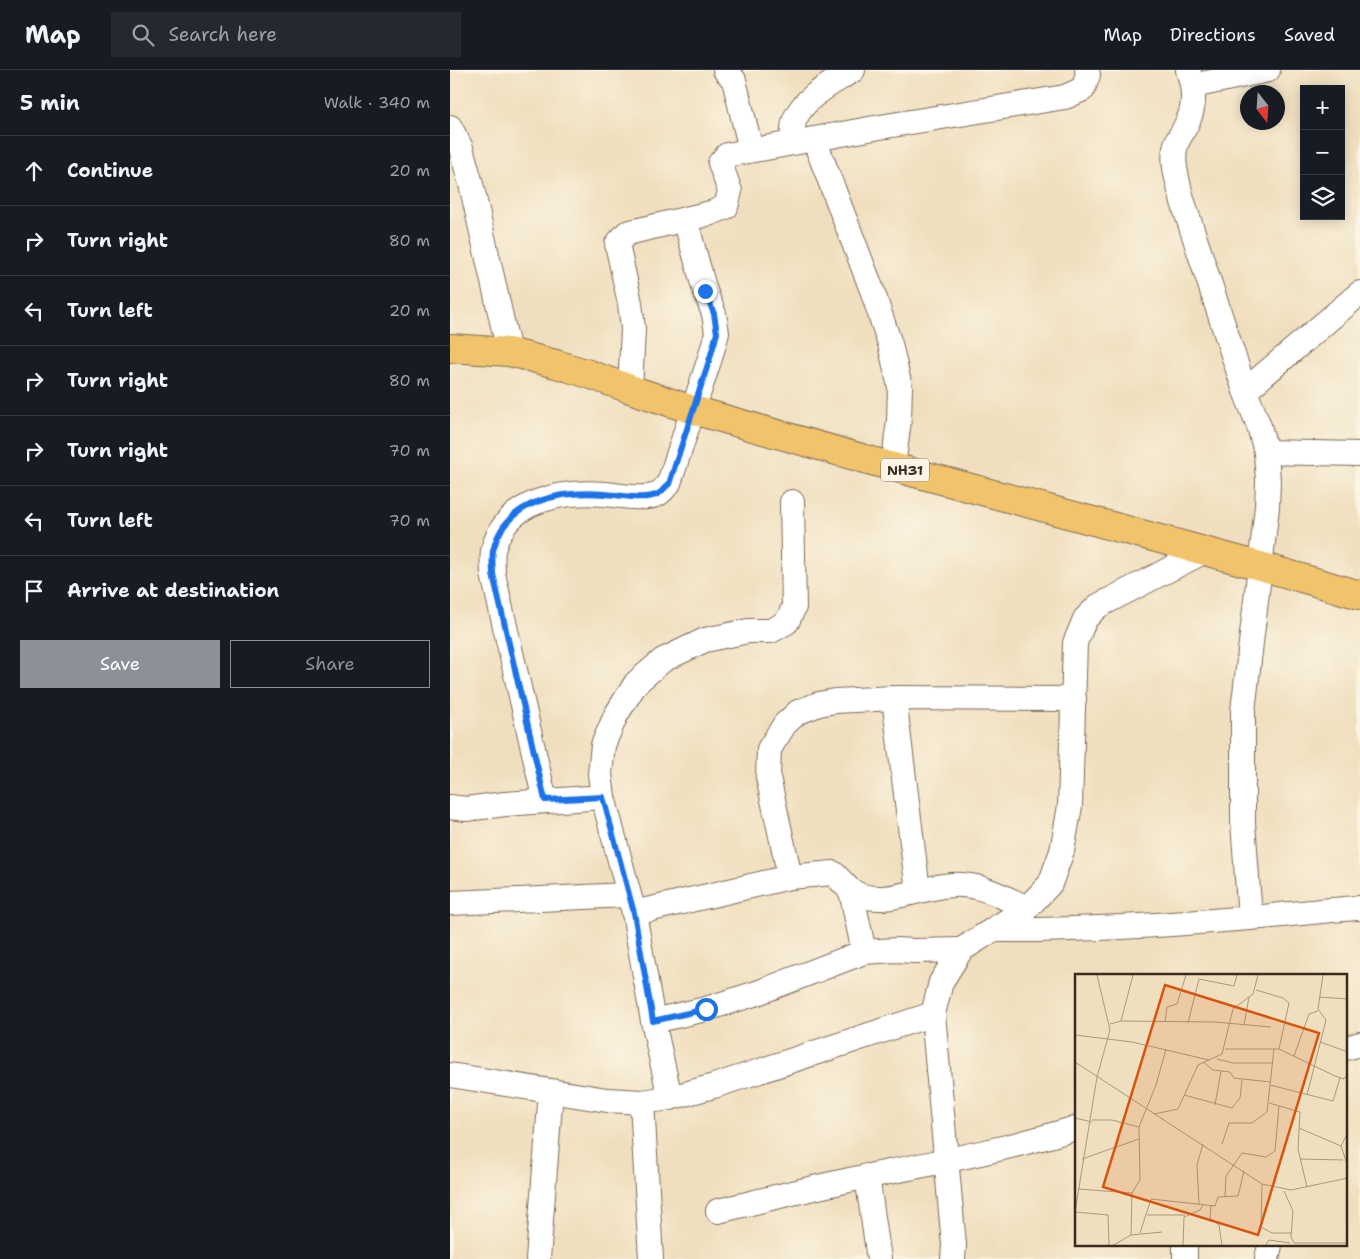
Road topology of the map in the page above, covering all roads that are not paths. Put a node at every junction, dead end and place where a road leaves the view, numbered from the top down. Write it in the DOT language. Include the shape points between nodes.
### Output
graph roads {
  1 [pos="725,70"];
  2 [pos="853,70"];
  3 [pos="1087,70"];
  4 [pos="1268,70"];
  5 [pos="1191,78"];
  6 [pos="450,127"];
  7 [pos="803,141"];
  8 [pos="752,150"];
  9 [pos="685,220"];
  10 [pos="1360,293"];
  11 [pos="450,348"];
  12 [pos="509,352"];
  13 [pos="630,389"];
  14 [pos="1245,391"];
  15 [pos="693,410"];
  16 [pos="1266,452"];
  17 [pos="1360,454"];
  18 [pos="893,467"];
  19 [pos="792,502"];
  20 [pos="1205,551"];
  21 [pos="1260,566"];
  22 [pos="1360,595"];
  23 [pos="894,698"];
  24 [pos="1074,699"];
  25 [pos="603,797"];
  26 [pos="545,800"];
  27 [pos="450,807"];
  28 [pos="790,877"];
  29 [pos="851,891"];
  30 [pos="918,891"];
  31 [pos="450,904"];
  32 [pos="631,904"];
  33 [pos="1027,908"];
  34 [pos="1360,908"];
  35 [pos="1250,918"];
  36 [pos="993,930"];
  37 [pos="961,950"];
  38 [pos="864,952"];
  39 [pos="933,1014"];
  40 [pos="653,1021"];
  41 [pos="450,1075"];
  42 [pos="551,1091"];
  43 [pos="670,1098"];
  44 [pos="642,1102"];
  45 [pos="1075,1128"];
  46 [pos="947,1161"];
  47 [pos="868,1176"];
  48 [pos="718,1211"];
  49 [pos="1185,1246"];
  50 [pos="1270,1246"];
  51 [pos="538,1259"];
  52 [pos="651,1259"];
  53 [pos="878,1259"];
  54 [pos="953,1259"];
  55 [pos="1185,1259"];
  56 [pos="1267,1259"];
  1 -- 8 [label="street" via="734,80"];
  2 -- 7 [label="street" via="800,110 794,121"];
  3 -- 7 [label="street" via="1083,89 1065,98"];
  4 -- 5 [label="street"];
  5 -- 14 [label="street" via="1194,103 1176,145 1174,168"];
  6 -- 12 [label="street" via="461,148 471,184"];
  7 -- 8 [label="street"];
  7 -- 18 [label="street" via="872,290 890,344 900,387"];
  8 -- 9 [label="street" via="727,155 720,163 730,191 726,207"];
  9 -- 13 [label="street" via="627,232 617,244 632,320"];
  9 -- 15 [label="street" via="717,333"];
  10 -- 14 [label="street"];
  11 -- 12 [label="highway, NH31"];
  12 -- 13 [label="highway, NH31"];
  13 -- 15 [label="highway, NH31"];
  14 -- 16 [label="street"];
  15 -- 18 [label="highway, NH31"];
  15 -- 26 [label="street" via="669,484 657,495 639,498 572,493 554,496 512,515 500,531 493,549 493,574"];
  16 -- 17 [label="street"];
  16 -- 21 [label="street" via="1267,507"];
  18 -- 20 [label="highway, NH31"];
  19 -- 25 [label="street" via="794,608 787,622 771,631 748,631 705,640 663,660 636,683 616,715 603,745 600,774"];
  20 -- 21 [label="highway, NH31"];
  20 -- 24 [label="street" via="1098,606 1085,619 1075,643"];
  21 -- 22 [label="highway, NH31"];
  21 -- 35 [label="street" via="1243,712 1243,822"];
  23 -- 24 [label="street"];
  23 -- 28 [label="street" via="835,701 798,712 785,724 769,749 768,777"];
  23 -- 30 [label="street"];
  24 -- 33 [label="street" via="1070,806 1062,851 1050,884"];
  25 -- 26 [label="street"];
  25 -- 32 [label="street"];
  26 -- 27 [label="street" via="466,809"];
  28 -- 29 [label="street" via="832,873"];
  28 -- 32 [label="street"];
  29 -- 30 [label="street" via="866,898 884,898"];
  29 -- 38 [label="street"];
  30 -- 33 [label="street" via="962,884 983,889"];
  31 -- 32 [label="street"];
  32 -- 40 [label="street"];
  33 -- 36 [label="street"];
  34 -- 35 [label="street"];
  35 -- 36 [label="street" via="1115,928"];
  36 -- 37 [label="street"];
  37 -- 38 [label="street"];
  37 -- 39 [label="street" via="941,982"];
  38 -- 40 [label="street" via="758,993"];
  39 -- 43 [label="street"];
  39 -- 46 [label="street"];
  40 -- 43 [label="street"];
  41 -- 42 [label="street"];
  42 -- 44 [label="street"];
  42 -- 51 [label="street"];
  43 -- 44 [label="street"];
  44 -- 52 [label="street"];
  45 -- 46 [label="street" via="1028,1143"];
  46 -- 47 [label="street"];
  46 -- 54 [label="street"];
  47 -- 48 [label="street"];
  47 -- 53 [label="street"];
  49 -- 55 [label="street"];
  50 -- 56 [label="street"];
}
